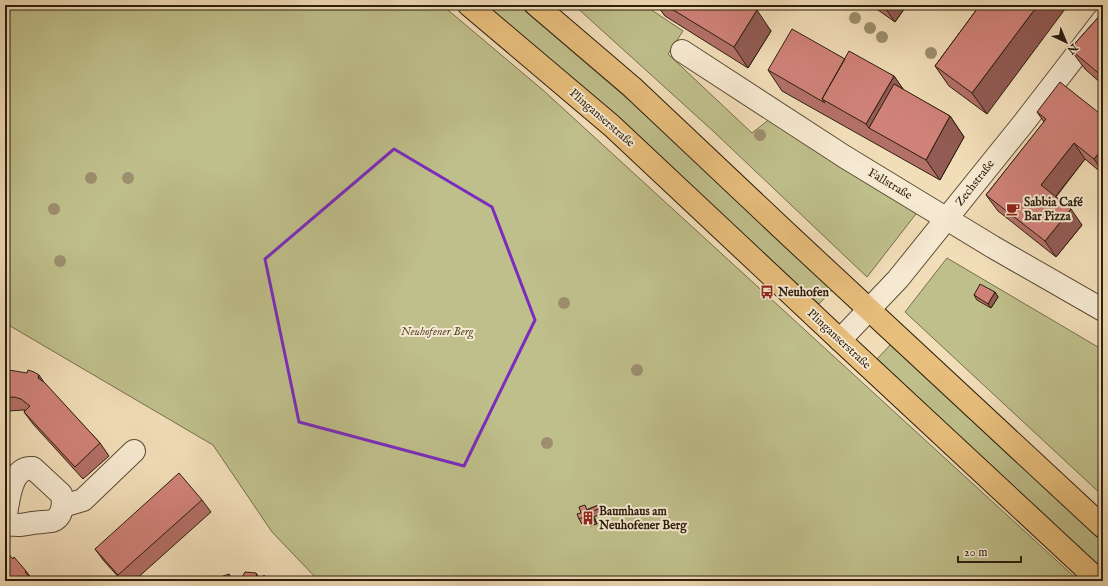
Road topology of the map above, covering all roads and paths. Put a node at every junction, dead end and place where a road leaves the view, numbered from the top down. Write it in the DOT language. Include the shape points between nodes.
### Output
graph roads {
  1 [pos="469,5"];
  2 [pos="536,5"];
  3 [pos="1103,20"];
  4 [pos="682,51"];
  5 [pos="948,219"];
  6 [pos="870,310"];
  7 [pos="1103,310"];
  8 [pos="840,340"];
  9 [pos="134,451"];
  10 [pos="63,506"];
  11 [pos="6,525"];
  12 [pos="1103,527"];
  13 [pos="1099,581"];
  1 -- 8 [label="main road, Plinganserstraße" via="612,126"];
  2 -- 6 [label="main road" via="632,87"];
  3 -- 5 [label="street, Zechstraße"];
  4 -- 5 [label="street, Fallstraße" via="845,157"];
  5 -- 6 [label="street, Zechstraße"];
  5 -- 7 [label="street, Fallstraße" via="993,248"];
  6 -- 8 [label="street, Zechstraße"];
  6 -- 12 [label="main road"];
  8 -- 13 [label="main road, Plinganserstraße"];
  9 -- 10 [label="street" via="83,500"];
  10 -- 11 [label="street" via="53,520"];
  10 -- 11 [label="street" via="61,494 36,471 28,468 18,473 14,479"];
}
